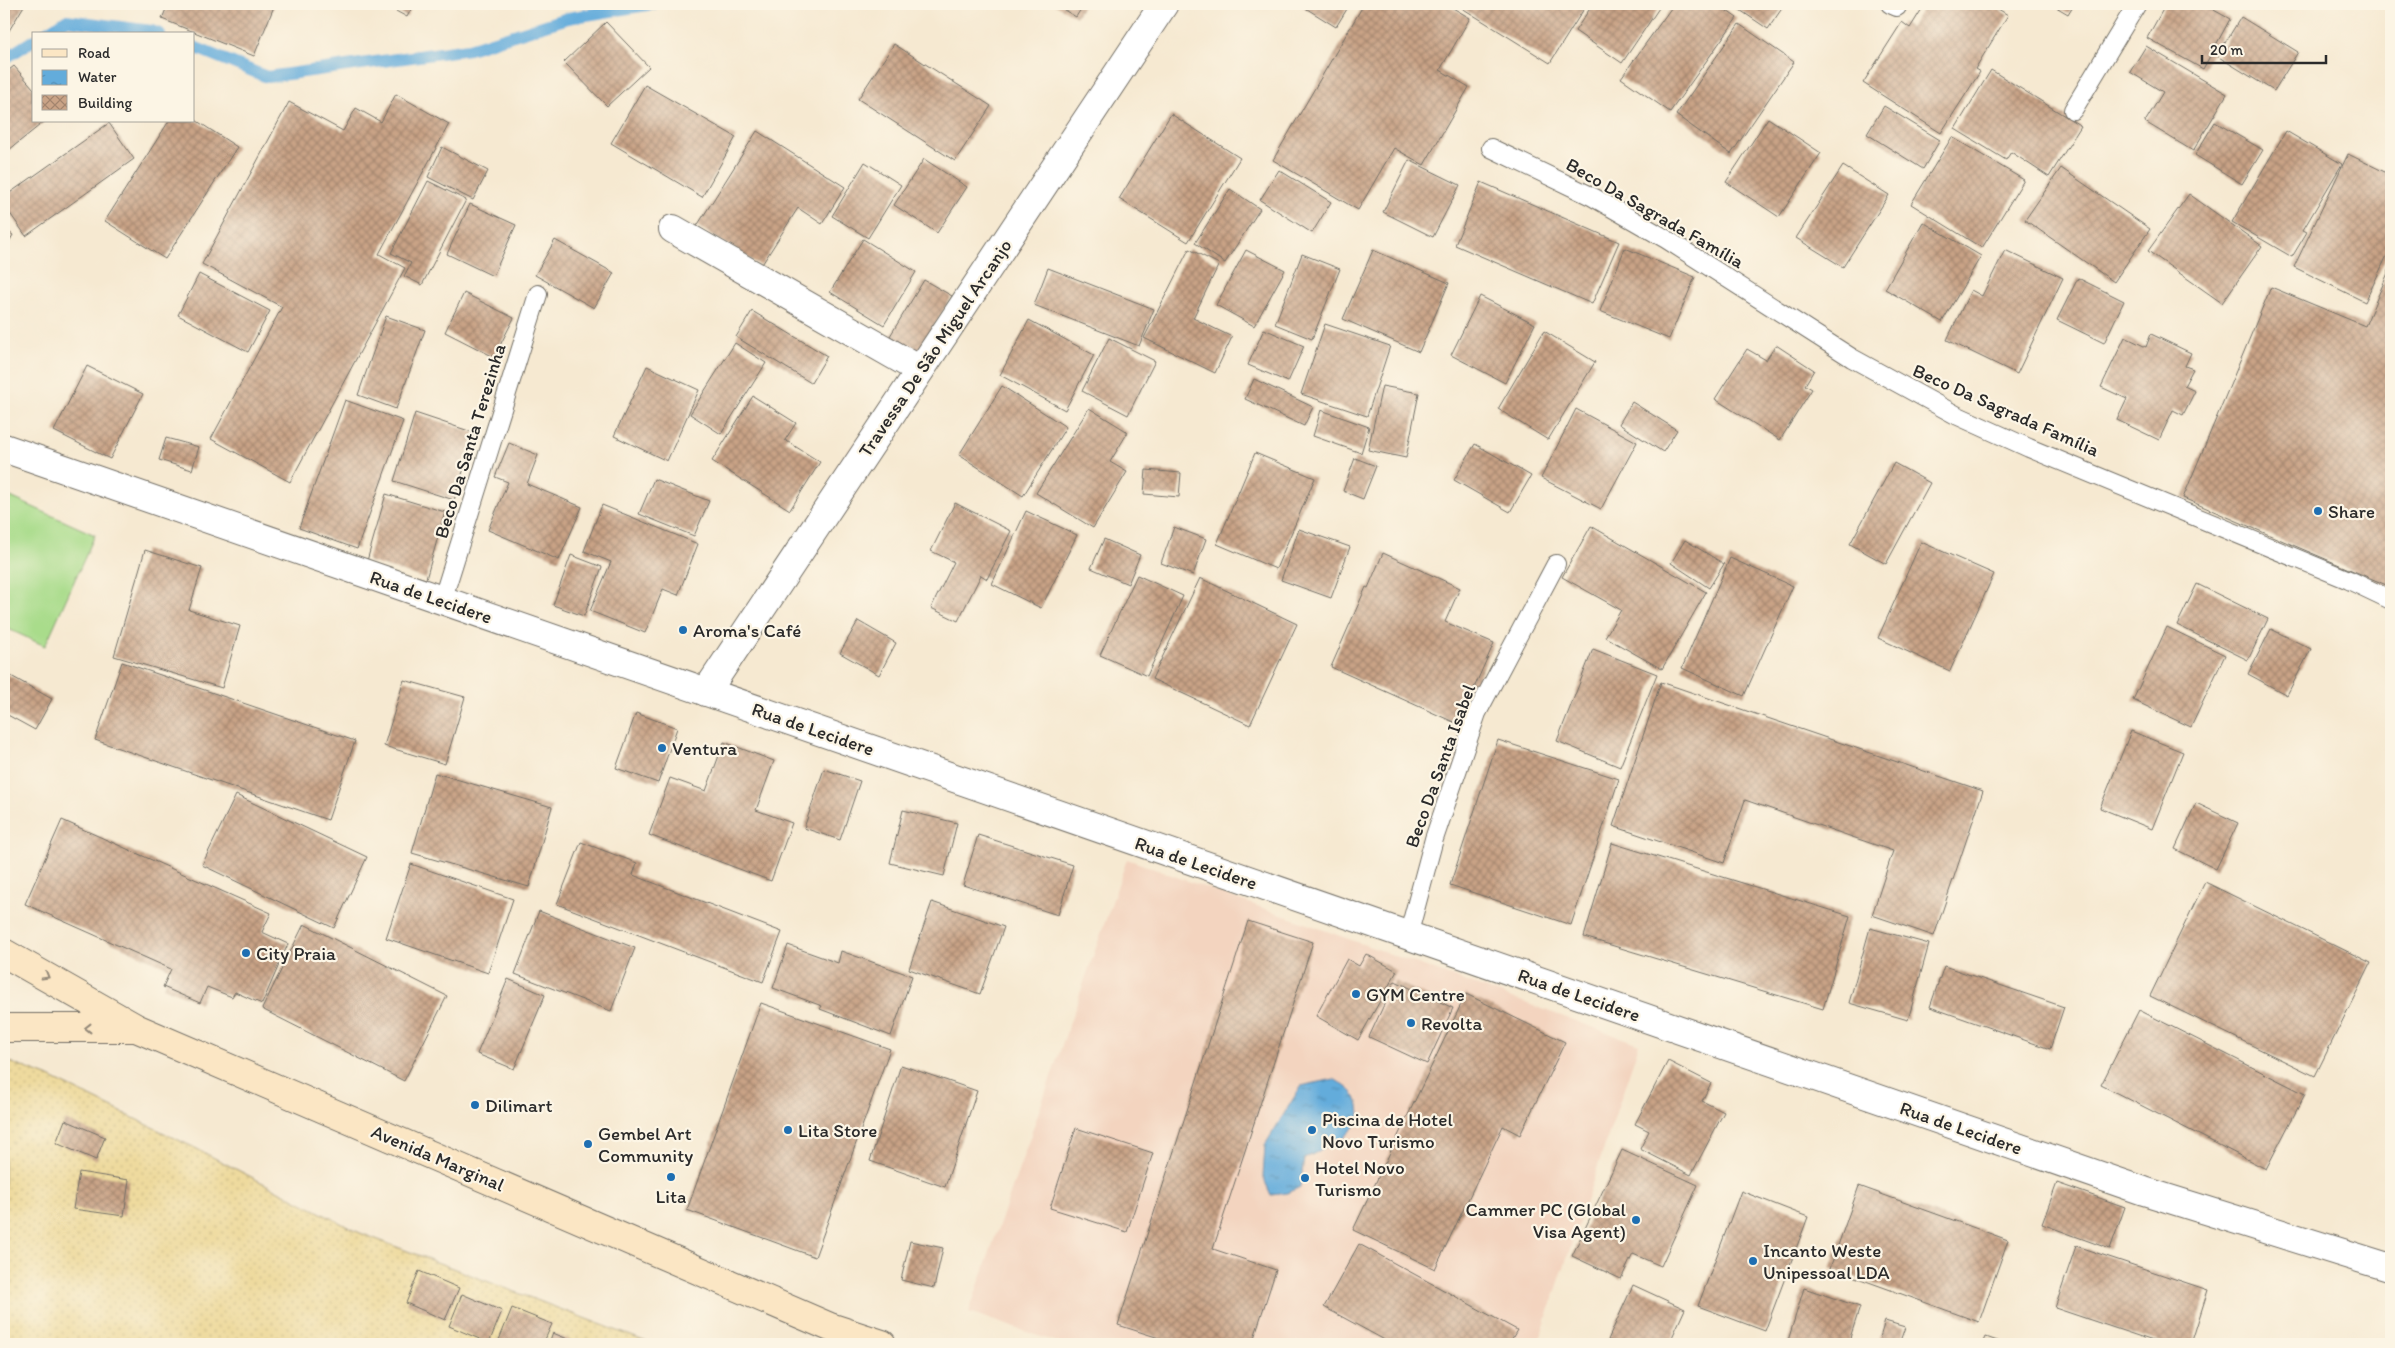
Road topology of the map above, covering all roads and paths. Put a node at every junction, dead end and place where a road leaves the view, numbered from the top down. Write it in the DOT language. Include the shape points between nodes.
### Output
graph roads {
  1 [pos="1164,4"];
  2 [pos="2137,4"];
  3 [pos="2073,110"];
  4 [pos="1491,148"];
  5 [pos="673,229"];
  6 [pos="538,294"];
  7 [pos="920,370"];
  8 [pos="4,448"];
  9 [pos="1556,564"];
  10 [pos="2391,600"];
  11 [pos="442,601"];
  12 [pos="706,692"];
  13 [pos="1408,936"];
  14 [pos="4,953"];
  15 [pos="4,1028"];
  16 [pos="136,1028"];
  17 [pos="2391,1268"];
  18 [pos="882,1344"];
  1 -- 7 [label="street, Travessa De São Miguel Arcanjo"];
  2 -- 3 [label="lane"];
  4 -- 10 [label="lane, Beco Da Sagrada Família" via="1610,206 1852,358 1956,415"];
  5 -- 7 [label="street"];
  6 -- 11 [label="lane, Beco Da Santa Terezinha"];
  7 -- 12 [label="street, Travessa De São Miguel Arcanjo"];
  8 -- 11 [label="street, Rua de Lecidere"];
  9 -- 13 [label="lane, Beco Da Santa Isabel" via="1477,713 1434,839"];
  11 -- 12 [label="street, Rua de Lecidere"];
  12 -- 13 [label="street, Rua de Lecidere"];
  13 -- 17 [label="street, Rua de Lecidere" via="2144,1191"];
  14 -- 16 [label="main road, Avenida Marginal, one-way"];
  16 -- 15 [label="main road, one-way"];
  16 -- 18 [label="main road, Avenida Marginal" via="830,1327"];
}
